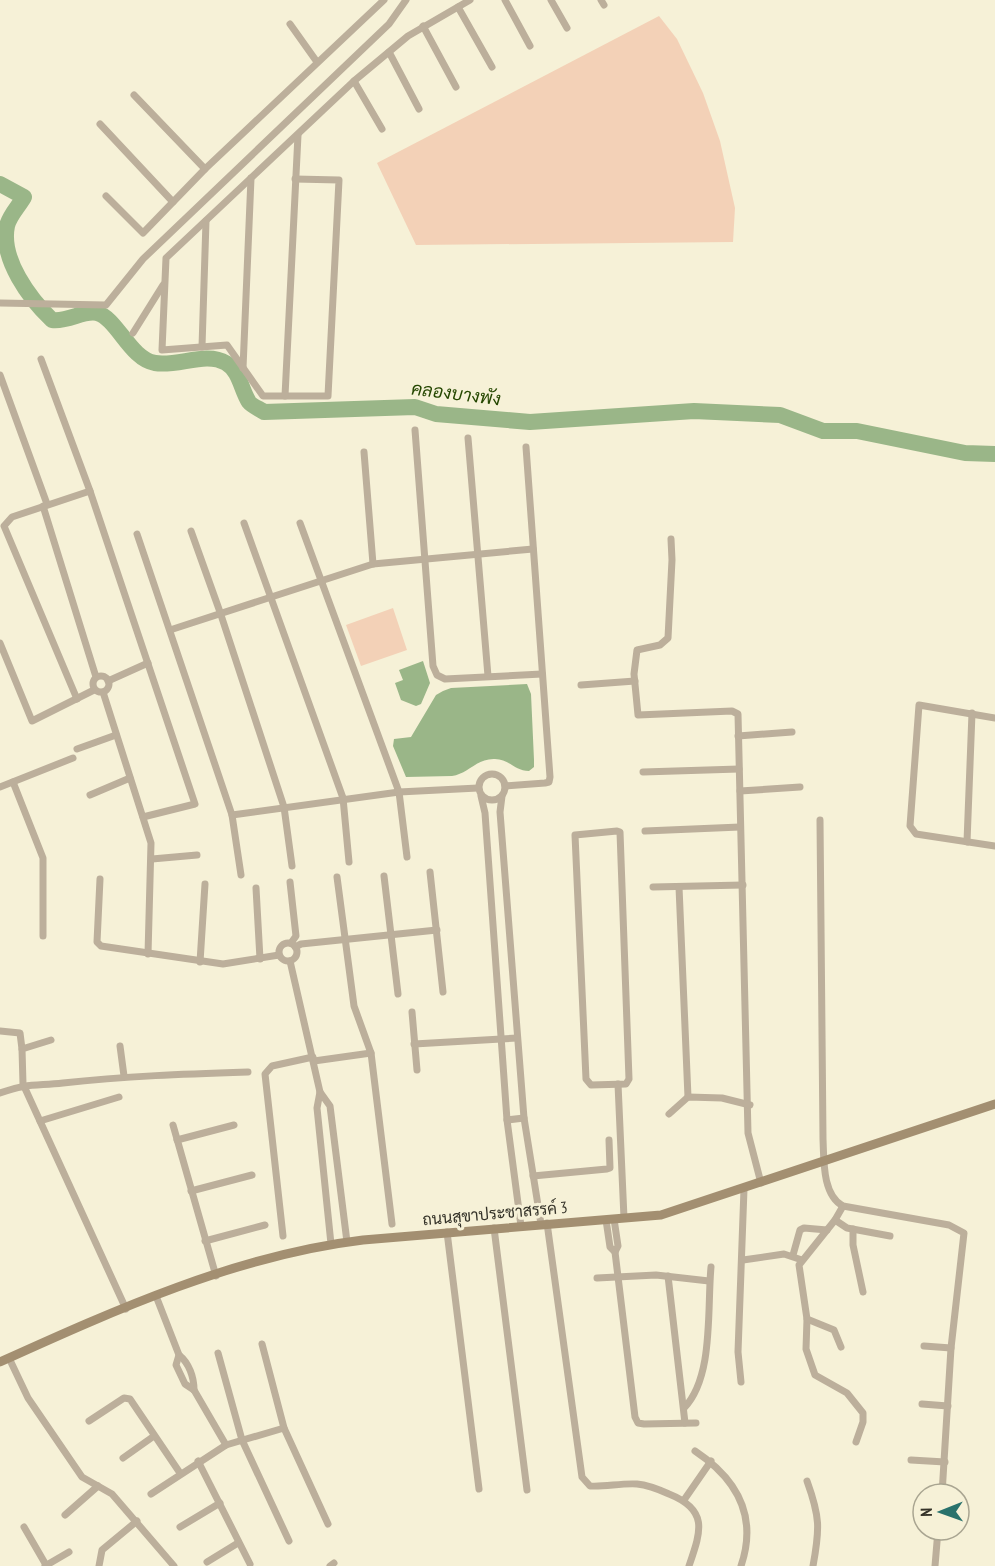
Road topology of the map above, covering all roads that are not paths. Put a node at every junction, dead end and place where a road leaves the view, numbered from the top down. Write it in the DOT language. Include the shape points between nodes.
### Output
graph roads {
  1 [pos="384,0"];
  2 [pos="406,0"];
  3 [pos="505,0"];
  4 [pos="551,0"];
  5 [pos="466,1"];
  6 [pos="458,7"];
  7 [pos="290,24"];
  8 [pos="423,26"];
  9 [pos="567,28"];
  10 [pos="530,46"];
  11 [pos="389,52"];
  12 [pos="317,62"];
  13 [pos="492,67"];
  14 [pos="354,81"];
  15 [pos="456,87"];
  16 [pos="134,95"];
  17 [pos="419,109"];
  18 [pos="100,124"];
  19 [pos="382,129"];
  20 [pos="298,135"];
  21 [pos="205,170"];
  22 [pos="251,178"];
  23 [pos="295,179"];
  24 [pos="106,196"];
  25 [pos="173,202"];
  26 [pos="206,220"];
  27 [pos="165,283"];
  28 [pos="0,303"];
  29 [pos="133,333"];
  30 [pos="202,347"];
  31 [pos="41,360"];
  32 [pos="243,368"];
  33 [pos="0,375"];
  34 [pos="285,396"];
  35 [pos="416,430"];
  36 [pos="468,438"];
  37 [pos="526,447"];
  38 [pos="364,452"];
  39 [pos="90,491"];
  40 [pos="45,505"];
  41 [pos="244,523"];
  42 [pos="300,523"];
  43 [pos="191,531"];
  44 [pos="136,534"];
  45 [pos="671,539"];
  46 [pos="533,549"];
  47 [pos="478,554"];
  48 [pos="425,559"];
  49 [pos="373,564"];
  50 [pos="321,579"];
  51 [pos="272,597"];
  52 [pos="220,612"];
  53 [pos="170,630"];
  54 [pos="0,643"];
  55 [pos="148,663"];
  56 [pos="542,674"];
  57 [pos="488,676"];
  58 [pos="96,677"];
  59 [pos="108,681"];
  60 [pos="635,681"];
  61 [pos="581,685"];
  62 [pos="94,690"];
  63 [pos="103,692"];
  64 [pos="77,699"];
  65 [pos="972,713"];
  66 [pos="995,718"];
  67 [pos="792,732"];
  68 [pos="116,735"];
  69 [pos="738,736"];
  70 [pos="77,749"];
  71 [pos="73,758"];
  72 [pos="739,769"];
  73 [pos="643,772"];
  74 [pos="130,778"];
  75 [pos="13,782"];
  76 [pos="505,786"];
  77 [pos="0,787"];
  78 [pos="800,787"];
  79 [pos="478,788"];
  80 [pos="740,791"];
  81 [pos="399,792"];
  82 [pos="90,795"];
  83 [pos="481,796"];
  84 [pos="502,796"];
  85 [pos="343,798"];
  86 [pos="284,807"];
  87 [pos="232,815"];
  88 [pos="143,817"];
  89 [pos="819,820"];
  90 [pos="740,827"];
  91 [pos="645,831"];
  92 [pos="967,842"];
  93 [pos="995,846"];
  94 [pos="197,855"];
  95 [pos="407,857"];
  96 [pos="152,859"];
  97 [pos="349,862"];
  98 [pos="292,866"];
  99 [pos="430,872"];
  100 [pos="241,875"];
  101 [pos="384,876"];
  102 [pos="337,877"];
  103 [pos="100,879"];
  104 [pos="290,882"];
  105 [pos="204,884"];
  106 [pos="742,885"];
  107 [pos="653,887"];
  108 [pos="679,887"];
  109 [pos="256,888"];
  110 [pos="437,930"];
  111 [pos="390,933"];
  112 [pos="43,936"];
  113 [pos="343,939"];
  114 [pos="293,945"];
  115 [pos="148,954"];
  116 [pos="279,955"];
  117 [pos="260,959"];
  118 [pos="290,961"];
  119 [pos="200,962"];
  120 [pos="443,992"];
  121 [pos="398,994"];
  122 [pos="412,1012"];
  123 [pos="0,1031"];
  124 [pos="517,1038"];
  125 [pos="500,1039"];
  126 [pos="51,1040"];
  127 [pos="414,1044"];
  128 [pos="120,1046"];
  129 [pos="22,1049"];
  130 [pos="371,1053"];
  131 [pos="313,1059"];
  132 [pos="417,1071"];
  133 [pos="248,1072"];
  134 [pos="124,1076"];
  135 [pos="23,1084"];
  136 [pos="618,1084"];
  137 [pos="320,1092"];
  138 [pos="0,1093"];
  139 [pos="119,1097"];
  140 [pos="688,1097"];
  141 [pos="995,1104"];
  142 [pos="750,1105"];
  143 [pos="330,1106"];
  144 [pos="317,1108"];
  145 [pos="669,1114"];
  146 [pos="524,1118"];
  147 [pos="507,1120"];
  148 [pos="40,1121"];
  149 [pos="173,1125"];
  150 [pos="234,1125"];
  151 [pos="177,1140"];
  152 [pos="609,1140"];
  153 [pos="824,1162"];
  154 [pos="252,1175"];
  155 [pos="533,1176"];
  156 [pos="761,1183"];
  157 [pos="744,1189"];
  158 [pos="191,1191"];
  159 [pos="843,1206"];
  160 [pos="615,1219"];
  161 [pos="835,1220"];
  162 [pos="392,1224"];
  163 [pos="544,1224"];
  164 [pos="265,1225"];
  165 [pos="520,1226"];
  166 [pos="494,1228"];
  167 [pos="854,1229"];
  168 [pos="827,1230"];
  169 [pos="447,1232"];
  170 [pos="283,1236"];
  171 [pos="890,1236"];
  172 [pos="205,1240"];
  173 [pos="347,1242"];
  174 [pos="331,1244"];
  175 [pos="793,1255"];
  176 [pos="743,1260"];
  177 [pos="802,1260"];
  178 [pos="711,1267"];
  179 [pos="216,1276"];
  180 [pos="619,1276"];
  181 [pos="668,1276"];
  182 [pos="597,1278"];
  183 [pos="709,1281"];
  184 [pos="863,1292"];
  185 [pos="156,1296"];
  186 [pos="126,1309"];
  187 [pos="807,1319"];
  188 [pos="262,1344"];
  189 [pos="924,1346"];
  190 [pos="841,1347"];
  191 [pos="951,1348"];
  192 [pos="218,1353"];
  193 [pos="4,1360"];
  194 [pos="741,1382"];
  195 [pos="922,1404"];
  196 [pos="948,1406"];
  197 [pos="684,1408"];
  198 [pos="89,1421"];
  199 [pos="685,1423"];
  200 [pos="696,1423"];
  201 [pos="284,1428"];
  202 [pos="154,1436"];
  203 [pos="242,1440"];
  204 [pos="856,1442"];
  205 [pos="226,1445"];
  206 [pos="696,1451"];
  207 [pos="123,1458"];
  208 [pos="911,1460"];
  209 [pos="198,1461"];
  210 [pos="711,1461"];
  211 [pos="945,1462"];
  212 [pos="180,1473"];
  213 [pos="807,1481"];
  214 [pos="943,1482"];
  215 [pos="98,1486"];
  216 [pos="479,1489"];
  217 [pos="527,1490"];
  218 [pos="151,1494"];
  219 [pos="684,1500"];
  220 [pos="220,1503"];
  221 [pos="64,1515"];
  222 [pos="138,1521"];
  223 [pos="328,1524"];
  224 [pos="24,1527"];
  225 [pos="180,1527"];
  226 [pos="289,1541"];
  227 [pos="937,1542"];
  228 [pos="238,1543"];
  229 [pos="69,1552"];
  230 [pos="207,1563"];
  231 [pos="250,1564"];
  232 [pos="45,1566"];
  233 [pos="99,1566"];
  234 [pos="174,1566"];
  235 [pos="689,1566"];
  236 [pos="741,1566"];
  237 [pos="813,1566"];
  238 [pos="935,1566"];
  1 -- 12 [label="street"];
  2 -- 28 [label="street" via="389,24 143,259 106,305"];
  3 -- 10 [label="street"];
  4 -- 9 [label="street"];
  5 -- 6 [label="street"];
  6 -- 8 [label="street"];
  6 -- 13 [label="street"];
  7 -- 12 [label="street"];
  8 -- 11 [label="street"];
  8 -- 15 [label="street"];
  11 -- 14 [label="street"];
  11 -- 17 [label="street"];
  12 -- 21 [label="street"];
  14 -- 19 [label="street"];
  14 -- 20 [label="street"];
  16 -- 21 [label="street"];
  18 -- 25 [label="street"];
  20 -- 22 [label="street"];
  20 -- 23 [label="street"];
  21 -- 25 [label="street"];
  22 -- 26 [label="street"];
  22 -- 32 [label="street"];
  23 -- 34 [label="street"];
  23 -- 34 [label="street" via="339,180 328,396"];
  24 -- 25 [label="street" via="143,232"];
  26 -- 27 [label="street" via="166,258"];
  26 -- 30 [label="street"];
  27 -- 29 [label="street"];
  27 -- 30 [label="street" via="162,350"];
  30 -- 32 [label="street" via="227,345"];
  31 -- 39 [label="street"];
  32 -- 34 [label="street" via="263,396"];
  33 -- 40 [label="street"];
  35 -- 48 [label="street"];
  36 -- 47 [label="street"];
  37 -- 46 [label="street"];
  38 -- 49 [label="street"];
  39 -- 40 [label="street"];
  39 -- 55 [label="street"];
  40 -- 58 [label="street"];
  40 -- 64 [label="street" via="12,518 4,526"];
  41 -- 51 [label="street"];
  42 -- 50 [label="street"];
  43 -- 52 [label="street"];
  44 -- 53 [label="street"];
  45 -- 60 [label="street" via="668,638 660,645 637,650"];
  46 -- 47 [label="street"];
  46 -- 56 [label="street"];
  47 -- 48 [label="street"];
  47 -- 57 [label="street"];
  48 -- 49 [label="street"];
  48 -- 57 [label="street" via="433,666 437,675 445,679"];
  49 -- 50 [label="street"];
  50 -- 51 [label="street"];
  50 -- 81 [label="street"];
  51 -- 52 [label="street"];
  51 -- 85 [label="street"];
  52 -- 53 [label="street"];
  52 -- 86 [label="street"];
  53 -- 87 [label="street"];
  54 -- 64 [label="street" via="32,721"];
  55 -- 59 [label="street"];
  55 -- 88 [label="street" via="195,804"];
  56 -- 57 [label="street"];
  56 -- 76 [label="street" via="549,782"];
  58 -- 59 [label="street"];
  58 -- 62 [label="street"];
  59 -- 63 [label="street"];
  60 -- 61 [label="street"];
  60 -- 69 [label="street" via="638,714 735,711"];
  62 -- 63 [label="street"];
  62 -- 64 [label="street"];
  63 -- 68 [label="street"];
  65 -- 66 [label="street"];
  65 -- 92 [label="street"];
  65 -- 92 [label="street" via="919,705 910,826 916,834"];
  67 -- 69 [label="street"];
  68 -- 70 [label="street"];
  68 -- 74 [label="street"];
  69 -- 72 [label="street"];
  71 -- 75 [label="street"];
  72 -- 73 [label="street"];
  72 -- 80 [label="street"];
  74 -- 82 [label="street"];
  74 -- 88 [label="street"];
  75 -- 77 [label="street"];
  75 -- 112 [label="street" via="43,858"];
  76 -- 79 [label="street" via="501,777 488,774"];
  76 -- 84 [label="street"];
  78 -- 80 [label="street"];
  79 -- 81 [label="street"];
  79 -- 83 [label="street"];
  80 -- 90 [label="street"];
  81 -- 85 [label="street"];
  81 -- 95 [label="street"];
  83 -- 84 [label="street" via="490,801"];
  83 -- 125 [label="street"];
  84 -- 124 [label="street"];
  85 -- 86 [label="street"];
  85 -- 97 [label="street"];
  86 -- 87 [label="street"];
  86 -- 98 [label="street"];
  87 -- 100 [label="street"];
  88 -- 96 [label="street"];
  89 -- 153 [label="street"];
  90 -- 91 [label="street"];
  90 -- 106 [label="street"];
  92 -- 93 [label="street"];
  94 -- 96 [label="street"];
  96 -- 115 [label="street"];
  99 -- 110 [label="street"];
  101 -- 111 [label="street"];
  102 -- 113 [label="street"];
  103 -- 115 [label="street" via="99,945"];
  104 -- 114 [label="street" via="296,936"];
  105 -- 119 [label="street"];
  106 -- 108 [label="street"];
  106 -- 142 [label="street"];
  107 -- 108 [label="street"];
  108 -- 140 [label="street"];
  109 -- 117 [label="street"];
  110 -- 111 [label="street"];
  110 -- 120 [label="street"];
  111 -- 113 [label="street"];
  111 -- 121 [label="street"];
  113 -- 114 [label="street"];
  113 -- 130 [label="street" via="354,1006"];
  114 -- 116 [label="street" via="280,946"];
  114 -- 118 [label="street" via="296,956"];
  115 -- 119 [label="street"];
  116 -- 117 [label="street"];
  116 -- 118 [label="street"];
  117 -- 119 [label="street" via="224,964"];
  118 -- 131 [label="street"];
  122 -- 127 [label="street"];
  123 -- 129 [label="street" via="20,1033"];
  124 -- 125 [label="street"];
  124 -- 146 [label="street"];
  125 -- 127 [label="street"];
  125 -- 147 [label="street"];
  126 -- 129 [label="street"];
  127 -- 132 [label="street"];
  128 -- 134 [label="street"];
  129 -- 135 [label="street"];
  130 -- 131 [label="street"];
  130 -- 162 [label="street"];
  131 -- 137 [label="street"];
  131 -- 170 [label="street" via="272,1066 266,1074"];
  133 -- 134 [label="street"];
  134 -- 135 [label="street"];
  135 -- 138 [label="street"];
  135 -- 148 [label="street"];
  136 -- 136 [label="street" via="591,1085 586,1081 575,836 578,833 620,832 629,1079"];
  136 -- 160 [label="street"];
  137 -- 143 [label="street"];
  137 -- 144 [label="street"];
  139 -- 148 [label="street"];
  140 -- 142 [label="street" via="722,1098"];
  140 -- 145 [label="street"];
  141 -- 153 [label="street, ถนนสุขาประชาสรรค์ 3"];
  142 -- 156 [label="street" via="748,1133"];
  143 -- 144 [label="street"];
  143 -- 173 [label="street"];
  144 -- 174 [label="street"];
  146 -- 147 [label="street"];
  146 -- 155 [label="street"];
  147 -- 165 [label="street"];
  148 -- 186 [label="street"];
  149 -- 151 [label="street"];
  150 -- 151 [label="street"];
  151 -- 158 [label="street"];
  152 -- 155 [label="street" via="607,1170"];
  153 -- 156 [label="street, ถนนสุขาประชาสรรค์ 3"];
  153 -- 159 [label="street" via="833,1197"];
  154 -- 158 [label="street"];
  155 -- 163 [label="street"];
  156 -- 157 [label="street, ถนนสุขาประชาสรรค์ 3"];
  157 -- 160 [label="street, ถนนสุขาประชาสรรค์ 3" via="661,1215"];
  157 -- 176 [label="street"];
  158 -- 172 [label="street"];
  159 -- 161 [label="street"];
  159 -- 191 [label="street" via="949,1225 964,1233"];
  160 -- 163 [label="street, ถนนสุขาประชาสรรค์ 3"];
  160 -- 180 [label="street"];
  161 -- 167 [label="street"];
  161 -- 168 [label="street"];
  163 -- 165 [label="street, ถนนสุขาประชาสรรค์ 3"];
  163 -- 219 [label="street" via="582,1477 590,1486 647,1485"];
  164 -- 172 [label="street"];
  165 -- 166 [label="street, ถนนสุขาประชาสรรค์ 3"];
  166 -- 169 [label="street, ถนนสุขาประชาสรรค์ 3"];
  166 -- 217 [label="street"];
  167 -- 171 [label="street"];
  167 -- 184 [label="street" via="853,1245"];
  168 -- 175 [label="street" via="800,1230"];
  168 -- 177 [label="street"];
  169 -- 173 [label="street, ถนนสุขาประชาสรรค์ 3"];
  169 -- 216 [label="street"];
  172 -- 179 [label="street"];
  173 -- 174 [label="street, ถนนสุขาประชาสรรค์ 3"];
  174 -- 179 [label="street, ถนนสุขาประชาสรรค์ 3" via="260,1260"];
  175 -- 176 [label="street"];
  175 -- 177 [label="street"];
  176 -- 194 [label="street" via="738,1352"];
  177 -- 187 [label="street"];
  178 -- 183 [label="street"];
  179 -- 185 [label="street, ถนนสุขาประชาสรรค์ 3"];
  180 -- 181 [label="street"];
  180 -- 182 [label="street"];
  180 -- 199 [label="street" via="635,1417 644,1424"];
  181 -- 183 [label="street"];
  181 -- 197 [label="street"];
  183 -- 197 [label="street" via="703,1374 695,1395"];
  185 -- 186 [label="street, ถนนสุขาประชาสรรค์ 3"];
  185 -- 205 [label="street" via="179,1355 190,1370 194,1390"];
  186 -- 193 [label="street, ถนนสุขาประชาสรรค์ 3"];
  187 -- 190 [label="street" via="834,1330"];
  187 -- 204 [label="street" via="806,1349 815,1375 847,1393 863,1413"];
  188 -- 201 [label="street"];
  189 -- 191 [label="street"];
  191 -- 196 [label="street"];
  192 -- 203 [label="street"];
  193 -- 215 [label="street" via="82,1477"];
  195 -- 196 [label="street"];
  196 -- 211 [label="street"];
  197 -- 199 [label="street"];
  198 -- 202 [label="street" via="128,1398"];
  199 -- 200 [label="street"];
  201 -- 203 [label="street"];
  201 -- 223 [label="street"];
  202 -- 207 [label="street"];
  202 -- 212 [label="street"];
  203 -- 205 [label="street"];
  203 -- 226 [label="street"];
  205 -- 209 [label="street"];
  206 -- 210 [label="street"];
  208 -- 211 [label="street"];
  209 -- 212 [label="street"];
  209 -- 220 [label="street"];
  210 -- 219 [label="street"];
  210 -- 236 [label="street" via="742,1501 746,1548"];
  211 -- 214 [label="street"];
  212 -- 218 [label="street"];
  213 -- 237 [label="street" via="819,1514"];
  215 -- 221 [label="street"];
  215 -- 222 [label="street" via="112,1494"];
  219 -- 235 [label="street" via="693,1508 699,1526"];
  220 -- 225 [label="street"];
  220 -- 228 [label="street"];
  222 -- 233 [label="street" via="102,1550"];
  222 -- 234 [label="street"];
  224 -- 232 [label="street"];
  227 -- 238 [label="street"];
  228 -- 230 [label="street"];
  228 -- 231 [label="street"];
  229 -- 232 [label="street"];
}
